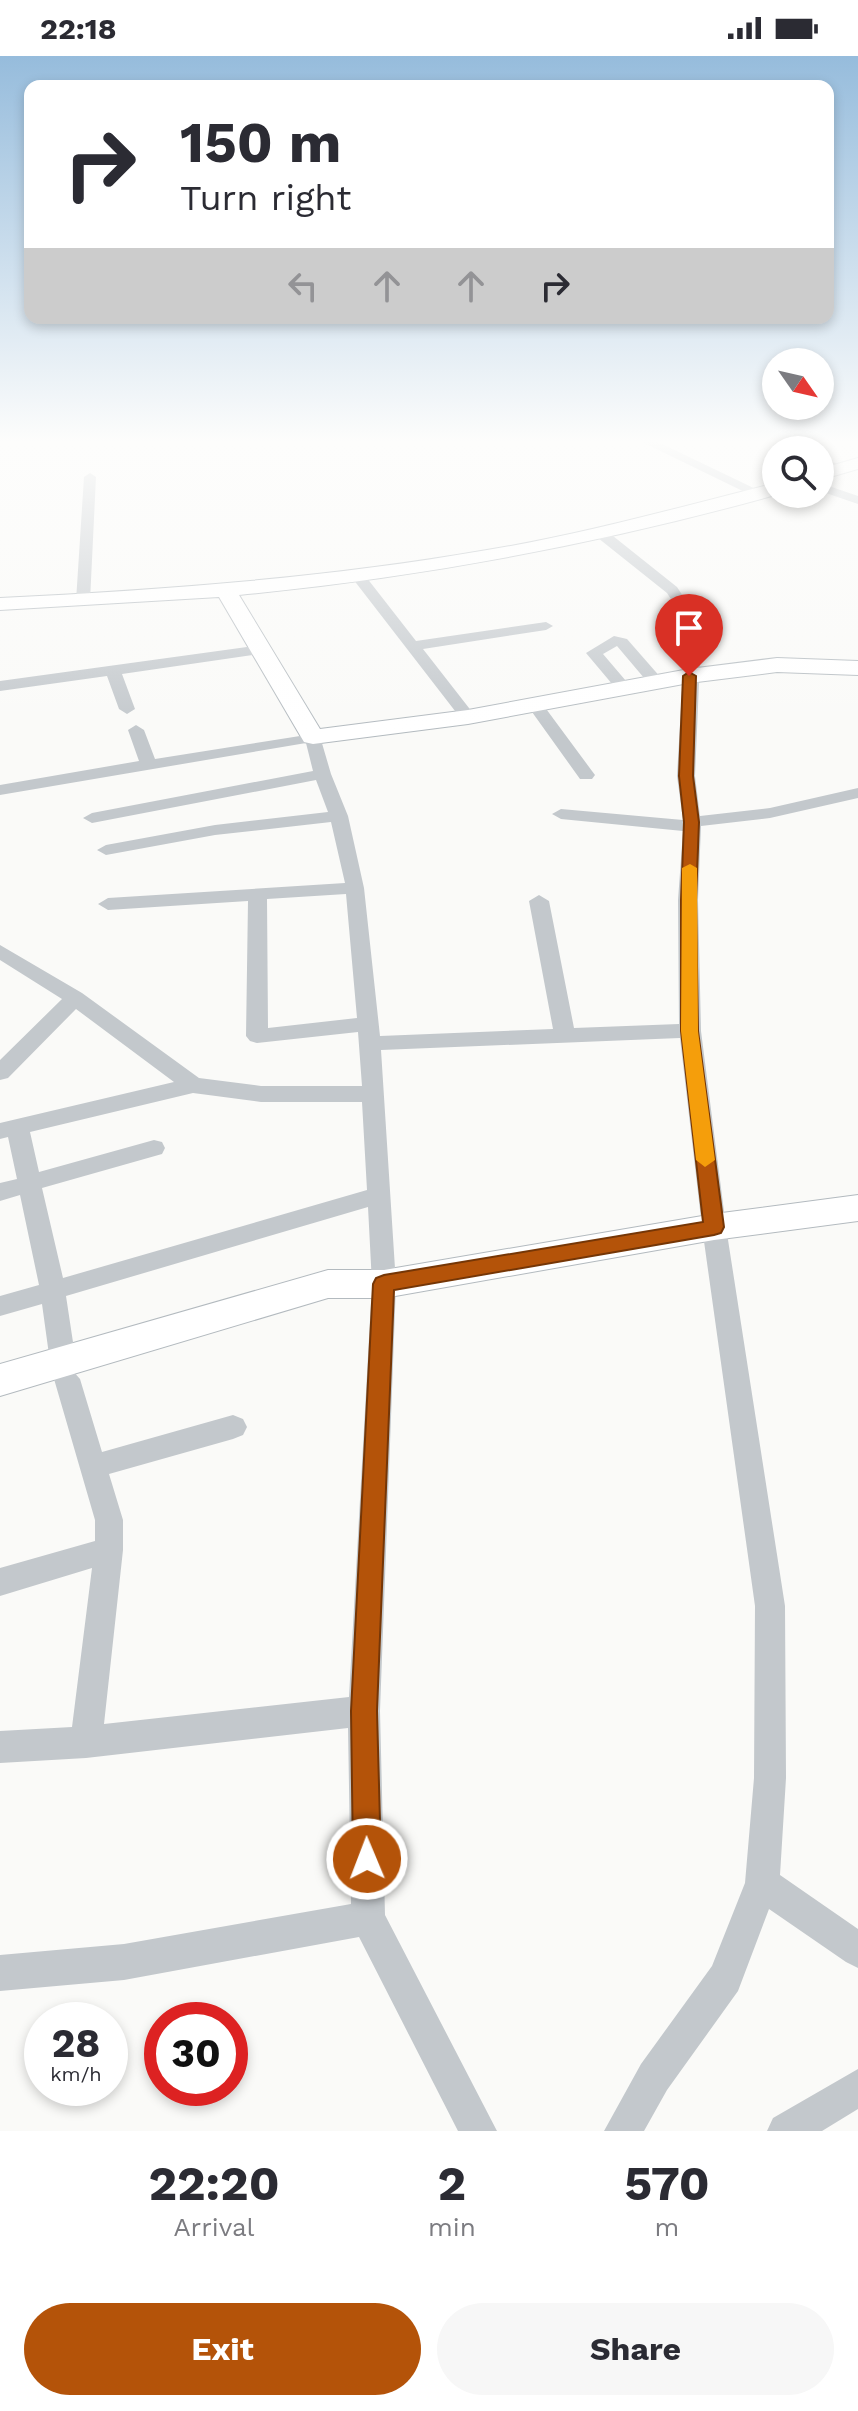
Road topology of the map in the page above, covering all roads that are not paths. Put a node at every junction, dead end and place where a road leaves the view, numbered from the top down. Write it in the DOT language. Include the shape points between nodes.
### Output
graph roads {
  1 [pos="87,539"];
  2 [pos="580,539"];
  3 [pos="608,539"];
  4 [pos="358,576"];
  5 [pos="227,592"];
  6 [pos="83,601"];
  7 [pos="0,604"];
  8 [pos="546,626"];
  9 [pos="412,646"];
  10 [pos="261,650"];
  11 [pos="858,668"];
  12 [pos="113,670"];
  13 [pos="689,676"];
  14 [pos="656,682"];
  15 [pos="0,686"];
  16 [pos="624,688"];
  17 [pos="535,705"];
  18 [pos="127,709"];
  19 [pos="468,717"];
  20 [pos="136,730"];
  21 [pos="313,737"];
  22 [pos="149,766"];
  23 [pos="322,774"];
  24 [pos="586,775"];
  25 [pos="0,790"];
  26 [pos="858,793"];
  27 [pos="203,799"];
  28 [pos="561,814"];
  29 [pos="339,816"];
  30 [pos="92,818"];
  31 [pos="692,824"];
  32 [pos="215,830"];
  33 [pos="106,850"];
  34 [pos="355,888"];
  35 [pos="258,894"];
  36 [pos="539,901"];
  37 [pos="108,904"];
  38 [pos="0,951"];
  39 [pos="75,998"];
  40 [pos="690,1031"];
  41 [pos="370,1034"];
  42 [pos="565,1036"];
  43 [pos="0,1073"];
  44 [pos="193,1085"];
  45 [pos="371,1094"];
  46 [pos="8,1128"];
  47 [pos="154,1148"];
  48 [pos="30,1185"];
  49 [pos="0,1192"];
  50 [pos="378,1195"];
  51 [pos="858,1208"];
  52 [pos="714,1227"];
  53 [pos="384,1284"];
  54 [pos="53,1290"];
  55 [pos="0,1306"];
  56 [pos="65,1370"];
  57 [pos="0,1380"];
  58 [pos="0,1398"];
  59 [pos="233,1427"];
  60 [pos="95,1466"];
  61 [pos="109,1550"];
  62 [pos="0,1582"];
  63 [pos="364,1711"];
  64 [pos="86,1742"];
  65 [pos="0,1747"];
  66 [pos="762,1883"];
  67 [pos="368,1918"];
  68 [pos="858,1950"];
  69 [pos="0,1973"];
  70 [pos="858,2088"];
  71 [pos="629,2128"];
  72 [pos="478,2131"];
  73 [pos="786,2131"];
  1 -- 6 [label="street"];
  2 -- 4 [label="street"];
  3 -- 13 [label="street" via="672,590 687,613 693,638"];
  4 -- 5 [label="street"];
  4 -- 9 [label="street"];
  5 -- 6 [label="street"];
  5 -- 10 [label="street"];
  6 -- 7 [label="street"];
  8 -- 9 [label="street"];
  9 -- 19 [label="street"];
  10 -- 12 [label="street"];
  10 -- 21 [label="street"];
  11 -- 13 [label="street" via="777,665"];
  12 -- 15 [label="street"];
  12 -- 18 [label="street"];
  13 -- 14 [label="street"];
  13 -- 31 [label="street" via="686,776"];
  14 -- 16 [label="street"];
  14 -- 16 [label="street" via="622,642 614,641 594,653"];
  16 -- 17 [label="street"];
  17 -- 19 [label="street"];
  17 -- 24 [label="street"];
  19 -- 21 [label="street"];
  20 -- 22 [label="street"];
  21 -- 22 [label="street"];
  21 -- 23 [label="street"];
  22 -- 25 [label="street"];
  23 -- 27 [label="street"];
  23 -- 29 [label="street"];
  26 -- 31 [label="street"];
  27 -- 30 [label="street"];
  27 -- 32 [label="street"];
  28 -- 31 [label="street"];
  29 -- 32 [label="street"];
  29 -- 34 [label="street"];
  31 -- 40 [label="street"];
  32 -- 33 [label="street"];
  34 -- 35 [label="street"];
  34 -- 41 [label="street"];
  35 -- 37 [label="street"];
  35 -- 41 [label="street" via="257,1036"];
  36 -- 42 [label="street"];
  38 -- 39 [label="street"];
  39 -- 43 [label="street"];
  39 -- 44 [label="street"];
  40 -- 42 [label="street"];
  40 -- 52 [label="street"];
  41 -- 42 [label="street"];
  41 -- 45 [label="street"];
  44 -- 45 [label="street" via="261,1094"];
  44 -- 46 [label="street"];
  45 -- 50 [label="street"];
  46 -- 48 [label="street"];
  47 -- 48 [label="street"];
  48 -- 49 [label="street"];
  48 -- 54 [label="street"];
  50 -- 53 [label="street"];
  50 -- 54 [label="street"];
  51 -- 52 [label="street"];
  52 -- 53 [label="street"];
  52 -- 66 [label="street" via="770,1606 770,1778"];
  53 -- 56 [label="street" via="329,1305"];
  53 -- 63 [label="street"];
  54 -- 55 [label="street"];
  54 -- 56 [label="street"];
  56 -- 57 [label="street"];
  56 -- 58 [label="street"];
  56 -- 60 [label="street"];
  59 -- 60 [label="street"];
  60 -- 61 [label="street" via="109,1520"];
  61 -- 62 [label="street"];
  61 -- 64 [label="street"];
  63 -- 64 [label="street"];
  63 -- 67 [label="street"];
  64 -- 65 [label="street"];
  66 -- 68 [label="street"];
  66 -- 71 [label="street" via="725,1978 654,2077"];
  67 -- 69 [label="street" via="124,1962"];
  67 -- 72 [label="street"];
  70 -- 73 [label="street"];
}
